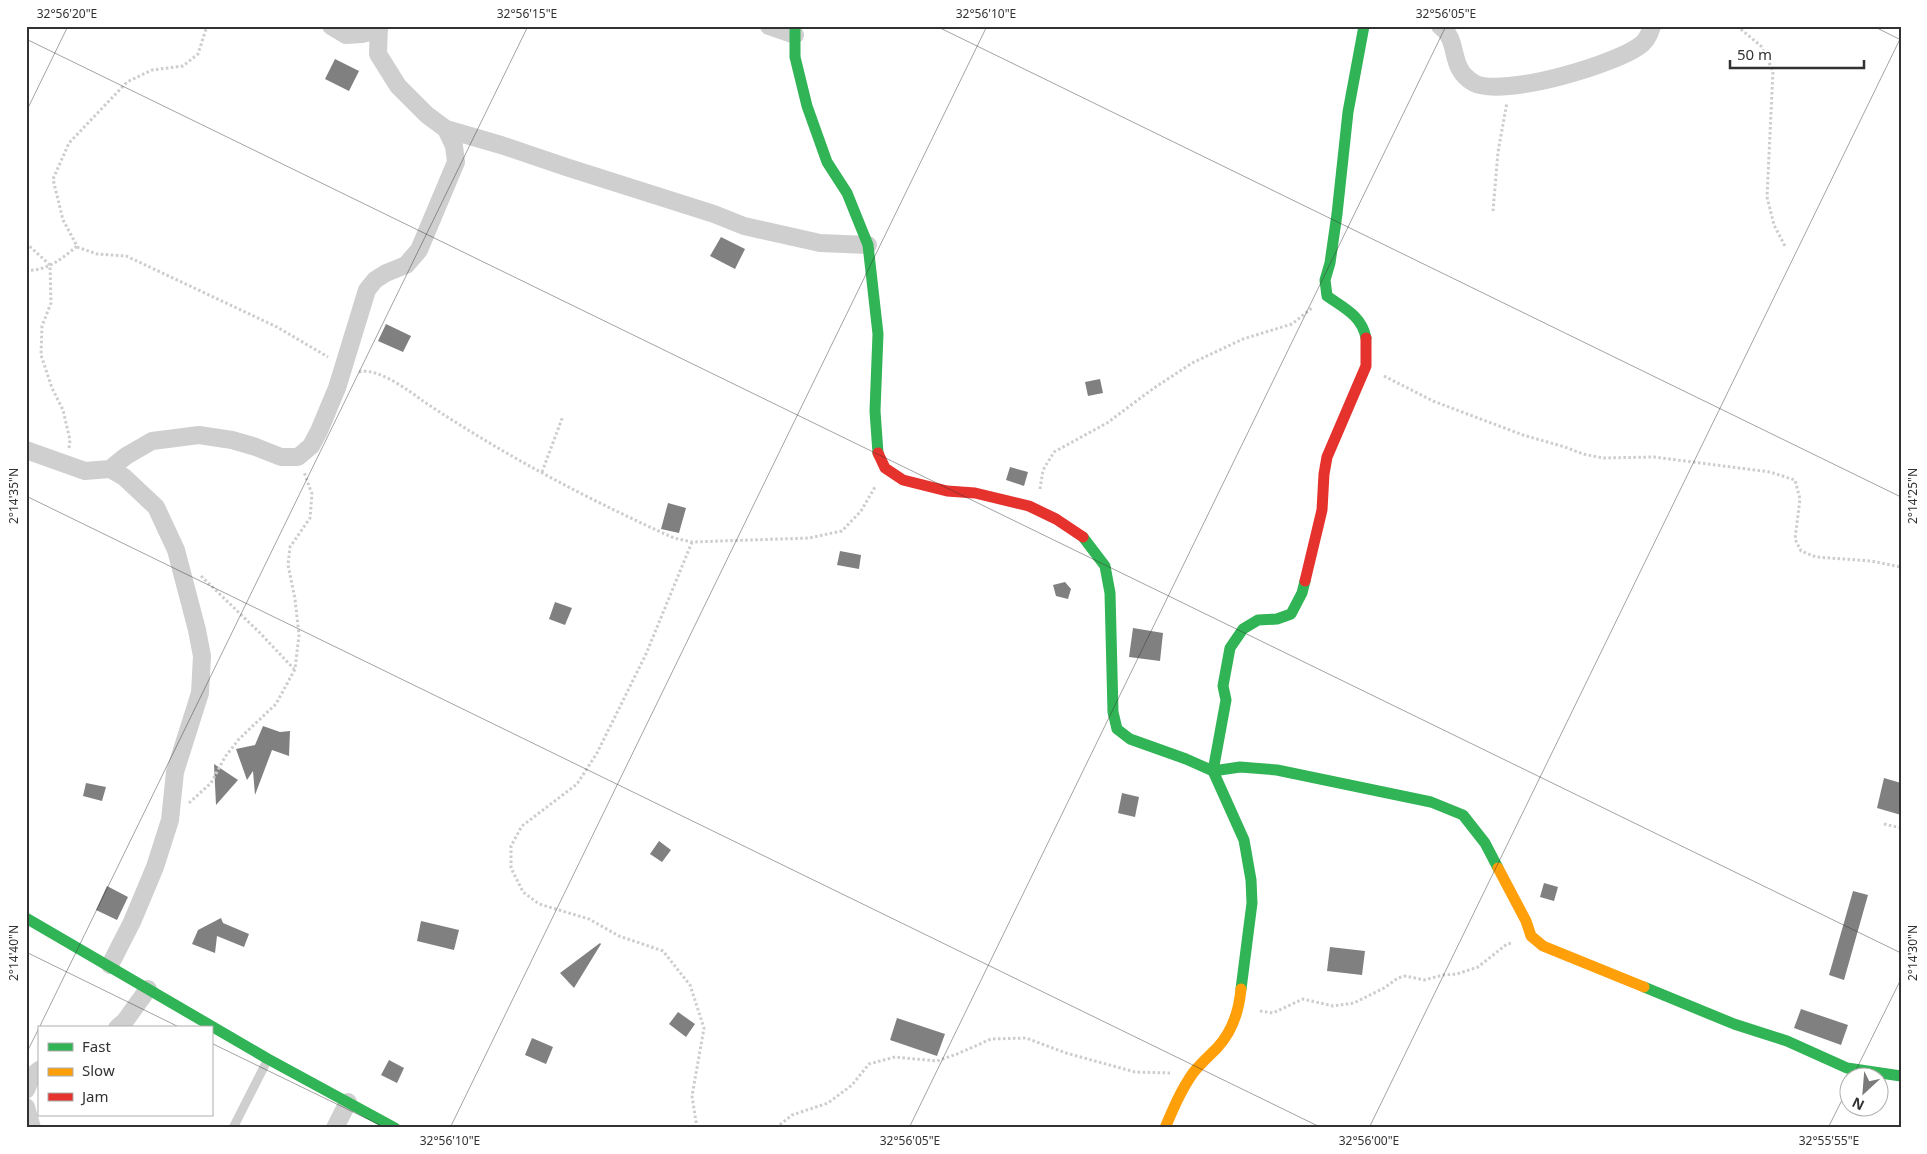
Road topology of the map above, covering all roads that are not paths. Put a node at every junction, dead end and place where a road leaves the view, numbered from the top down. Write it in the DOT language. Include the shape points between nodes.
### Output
graph roads {
  1 [pos="331,26"];
  2 [pos="769,26"];
  3 [pos="1364,26"];
  4 [pos="1440,26"];
  5 [pos="1652,26"];
  6 [pos="379,28"];
  7 [pos="795,31"];
  8 [pos="446,129"];
  9 [pos="868,245"];
  10 [pos="26,450"];
  11 [pos="110,469"];
  12 [pos="1213,771"];
  13 [pos="26,918"];
  14 [pos="110,965"];
  15 [pos="148,989"];
  16 [pos="119,1026"];
  17 [pos="211,1026"];
  18 [pos="212,1026"];
  19 [pos="268,1059"];
  20 [pos="38,1071"];
  21 [pos="1901,1076"];
  22 [pos="26,1090"];
  23 [pos="348,1102"];
  24 [pos="26,1107"];
  25 [pos="32,1128"];
  26 [pos="232,1128"];
  27 [pos="335,1128"];
  28 [pos="395,1128"];
  29 [pos="1165,1128"];
  1 -- 6 [label="street" via="346,35"];
  2 -- 7 [label="street"];
  3 -- 12 [label="street" via="1348,112 1337,214 1325,280 1326,296 1360,320 1368,354 1366,366 1327,457 1322,510 1302,593 1291,614 1258,620 1243,629 1230,648 1223,686 1226,700"];
  4 -- 5 [label="street" via="1449,37 1463,75 1476,84 1491,87 1550,79 1587,68 1642,43"];
  6 -- 8 [label="street" via="378,54 398,86 426,115"];
  7 -- 9 [label="street" via="795,57 807,106 827,162 847,193"];
  8 -- 9 [label="street" via="501,144 744,226 820,243"];
  8 -- 11 [label="street" via="454,146 456,162 419,250 406,265 375,280 367,290 337,388 311,446 298,457 281,457 256,446 199,435 152,441"];
  9 -- 12 [label="street" via="878,334 875,411 878,453 886,468 903,480 947,492 975,493 1029,506 1084,537 1105,566 1110,593 1113,712 1117,728 1130,739"];
  10 -- 11 [label="street" via="85,471"];
  11 -- 14 [label="street" via="124,477 156,507 176,550 202,656 200,692 175,772 170,820 155,867"];
  12 -- 21 [label="street" via="1240,767 1277,770 1430,802 1463,815 1485,843 1531,936 1543,946 1734,1024 1787,1041 1847,1068"];
  12 -- 29 [label="street" via="1244,840 1251,880 1252,903 1239,1008 1219,1046 1193,1073"];
  13 -- 14 [label="street"];
  14 -- 15 [label="street"];
  15 -- 16 [label="street"];
  15 -- 17 [label="street"];
  18 -- 19 [label="street"];
  19 -- 23 [label="street"];
  19 -- 26 [label="lane"];
  20 -- 22 [label="street"];
  23 -- 27 [label="street"];
  23 -- 28 [label="street"];
  24 -- 25 [label="street"];
}
